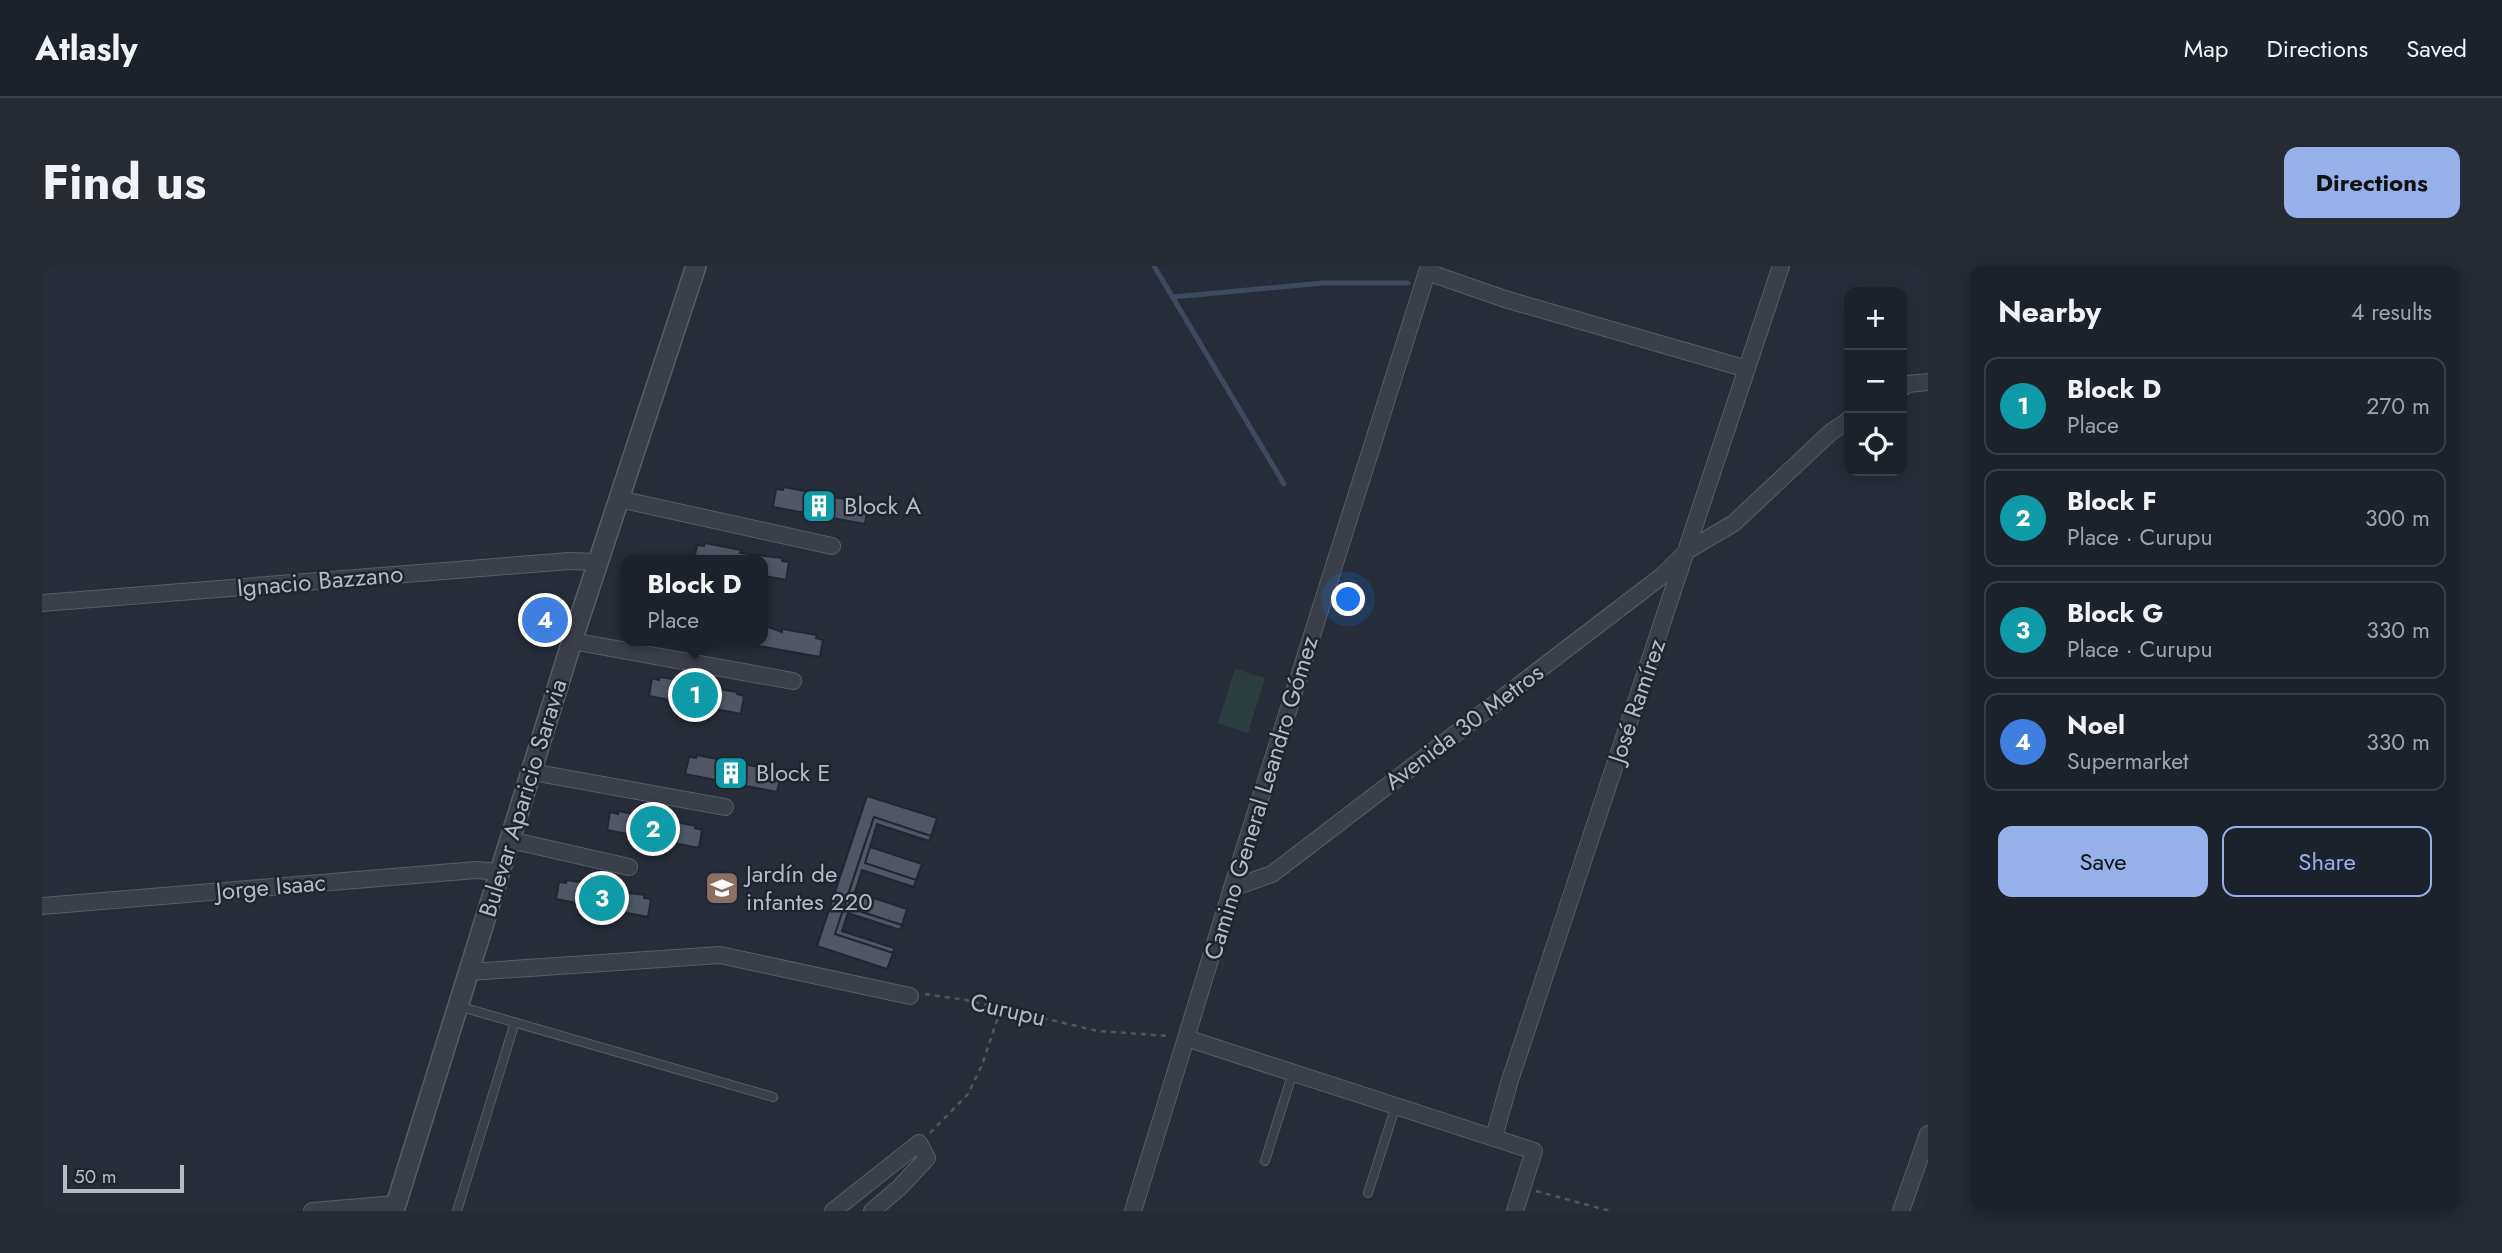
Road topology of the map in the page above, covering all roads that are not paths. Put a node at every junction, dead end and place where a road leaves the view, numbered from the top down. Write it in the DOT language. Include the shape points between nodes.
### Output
graph roads {
  1 [pos="696,266"];
  2 [pos="1781,266"];
  3 [pos="1428,269"];
  4 [pos="1747,369"];
  5 [pos="1928,382"];
  6 [pos="1907,385"];
  7 [pos="1844,424"];
  8 [pos="619,499"];
  9 [pos="832,546"];
  10 [pos="1687,551"];
  11 [pos="599,562"];
  12 [pos="42,603"];
  13 [pos="572,641"];
  14 [pos="793,681"];
  15 [pos="531,772"];
  16 [pos="725,807"];
  17 [pos="510,840"];
  18 [pos="629,867"];
  19 [pos="500,872"];
  20 [pos="1231,888"];
  21 [pos="42,906"];
  22 [pos="469,972"];
  23 [pos="910,996"];
  24 [pos="458,1006"];
  25 [pos="514,1022"];
  26 [pos="1186,1038"];
  27 [pos="1293,1072"];
  28 [pos="774,1097"];
  29 [pos="1396,1105"];
  30 [pos="1928,1134"];
  31 [pos="1494,1137"];
  32 [pos="1265,1161"];
  33 [pos="1368,1193"];
  34 [pos="395,1208"];
  35 [pos="312,1211"];
  36 [pos="457,1211"];
  37 [pos="833,1211"];
  38 [pos="872,1211"];
  39 [pos="1133,1211"];
  40 [pos="1515,1211"];
  41 [pos="1901,1211"];
  1 -- 8 [label="street, Bulevar Aparicio Saravia"];
  2 -- 4 [label="street, José Ramírez"];
  3 -- 4 [label="street" via="1505,299"];
  3 -- 20 [label="street, Camino General Leandro Gómez"];
  4 -- 10 [label="street, José Ramírez"];
  5 -- 6 [label="street"];
  7 -- 10 [label="street" via="1734,523"];
  8 -- 9 [label="street"];
  8 -- 11 [label="street, Bulevar Aparicio Saravia"];
  10 -- 20 [label="street, Avenida 30 Metros" via="1662,576 1272,874"];
  10 -- 31 [label="street, José Ramírez"];
  11 -- 12 [label="street, Ignacio Bazzano"];
  11 -- 13 [label="street, Bulevar Aparicio Saravia"];
  13 -- 14 [label="street"];
  13 -- 15 [label="street, Bulevar Aparicio Saravia"];
  15 -- 16 [label="street"];
  15 -- 17 [label="street, Bulevar Aparicio Saravia"];
  17 -- 18 [label="street"];
  17 -- 19 [label="street, Bulevar Aparicio Saravia"];
  19 -- 21 [label="street, Jorge Isaac" via="476,870"];
  19 -- 22 [label="street, Bulevar Aparicio Saravia"];
  20 -- 26 [label="street, Camino General Leandro Gómez"];
  22 -- 23 [label="street" via="720,955"];
  22 -- 24 [label="street, Bulevar Aparicio Saravia"];
  24 -- 25 [label="lane"];
  24 -- 34 [label="street, Bulevar Aparicio Saravia"];
  25 -- 28 [label="lane"];
  25 -- 36 [label="lane"];
  26 -- 27 [label="street"];
  26 -- 39 [label="street, Camino General Leandro Gómez"];
  27 -- 29 [label="street"];
  27 -- 32 [label="lane"];
  29 -- 31 [label="street"];
  29 -- 33 [label="lane"];
  30 -- 41 [label="street"];
  31 -- 40 [label="street" via="1534,1151"];
  34 -- 35 [label="street"];
  37 -- 38 [label="street" via="919,1143 927,1158"];
}
